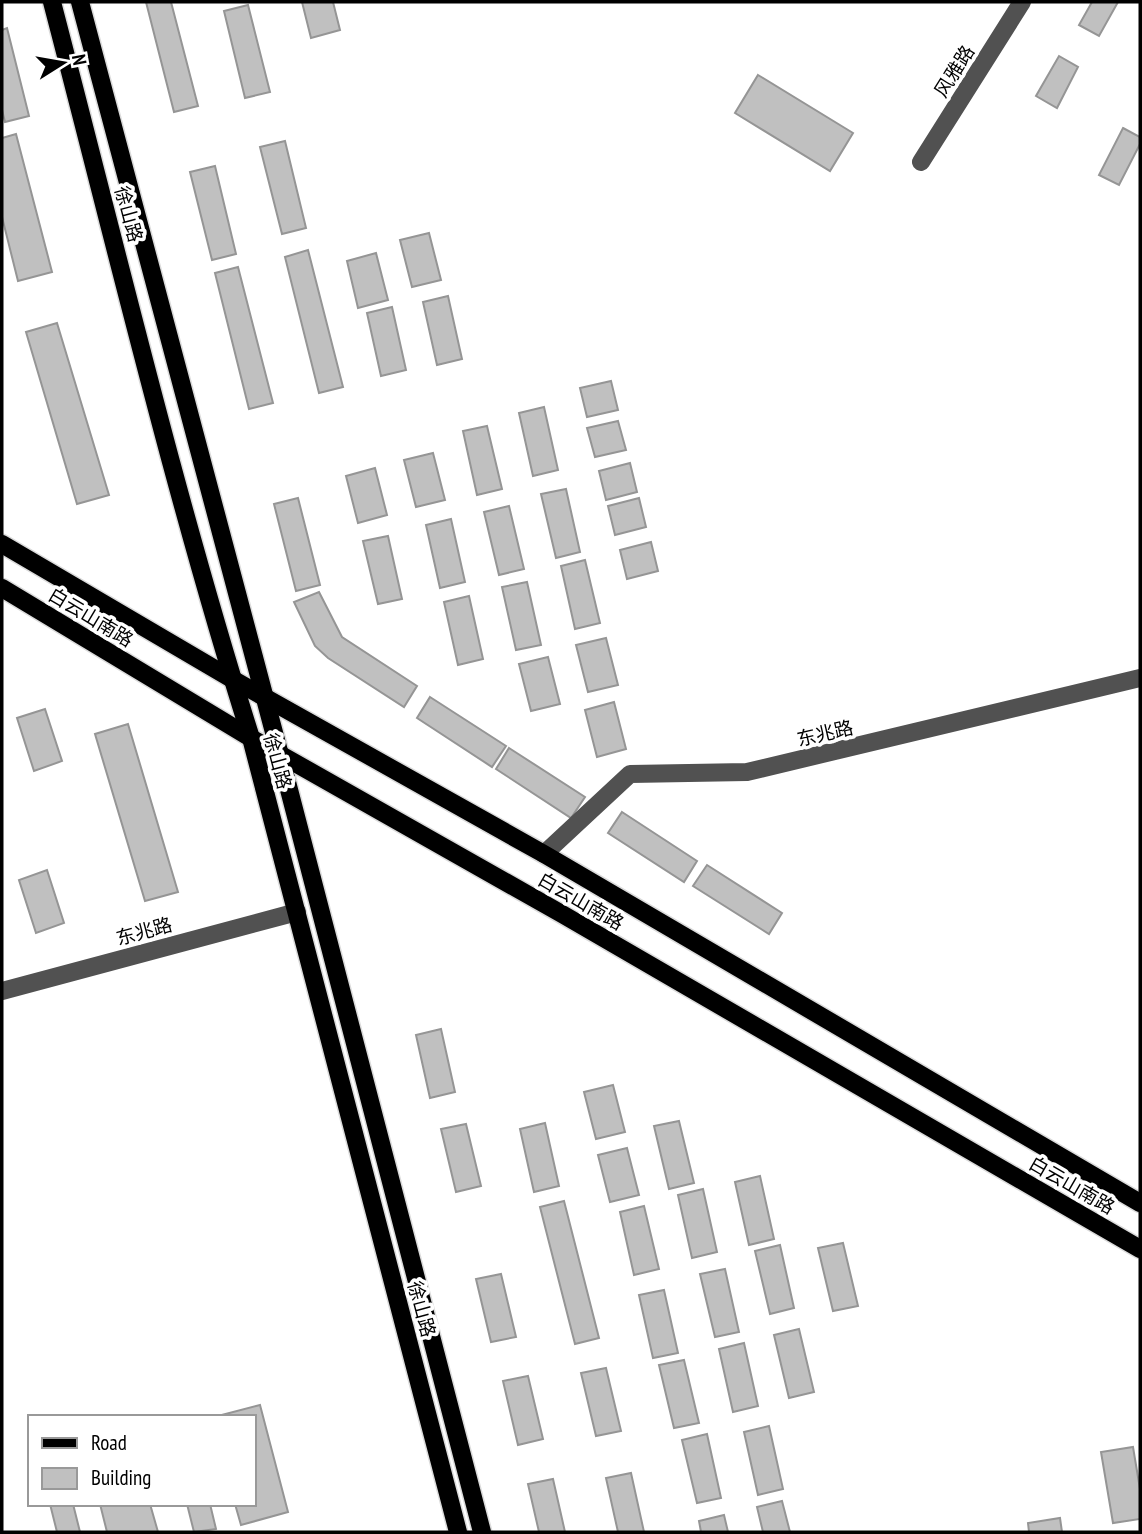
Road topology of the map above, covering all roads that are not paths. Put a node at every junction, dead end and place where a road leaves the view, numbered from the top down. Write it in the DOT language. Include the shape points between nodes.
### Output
graph roads {
  1 [pos="52,2"];
  2 [pos="80,2"];
  3 [pos="1022,2"];
  4 [pos="921,162"];
  5 [pos="2,544"];
  6 [pos="2,588"];
  7 [pos="1140,678"];
  8 [pos="232,679"];
  9 [pos="265,698"];
  10 [pos="251,738"];
  11 [pos="280,755"];
  12 [pos="544,854"];
  13 [pos="297,912"];
  14 [pos="2,991"];
  15 [pos="1140,1203"];
  16 [pos="1140,1249"];
  17 [pos="458,1532"];
  18 [pos="482,1532"];
  1 -- 8 [label="main road, 徐山路"];
  2 -- 9 [label="main road, 徐山路"];
  3 -- 4 [label="street, 风雅路"];
  5 -- 8 [label="main road, 白云山南路"];
  6 -- 10 [label="main road, 白云山南路"];
  7 -- 12 [label="street, 东兆路" via="747,772 629,774"];
  8 -- 9 [label="main road, 白云山南路"];
  8 -- 10 [label="main road, 徐山路"];
  9 -- 11 [label="main road, 徐山路"];
  9 -- 12 [label="main road, 白云山南路"];
  10 -- 11 [label="main road, 白云山南路"];
  10 -- 13 [label="main road, 徐山路"];
  11 -- 16 [label="main road, 白云山南路"];
  11 -- 18 [label="main road, 徐山路"];
  12 -- 15 [label="main road, 白云山南路"];
  13 -- 14 [label="street, 东兆路"];
  13 -- 17 [label="main road, 徐山路"];
}
